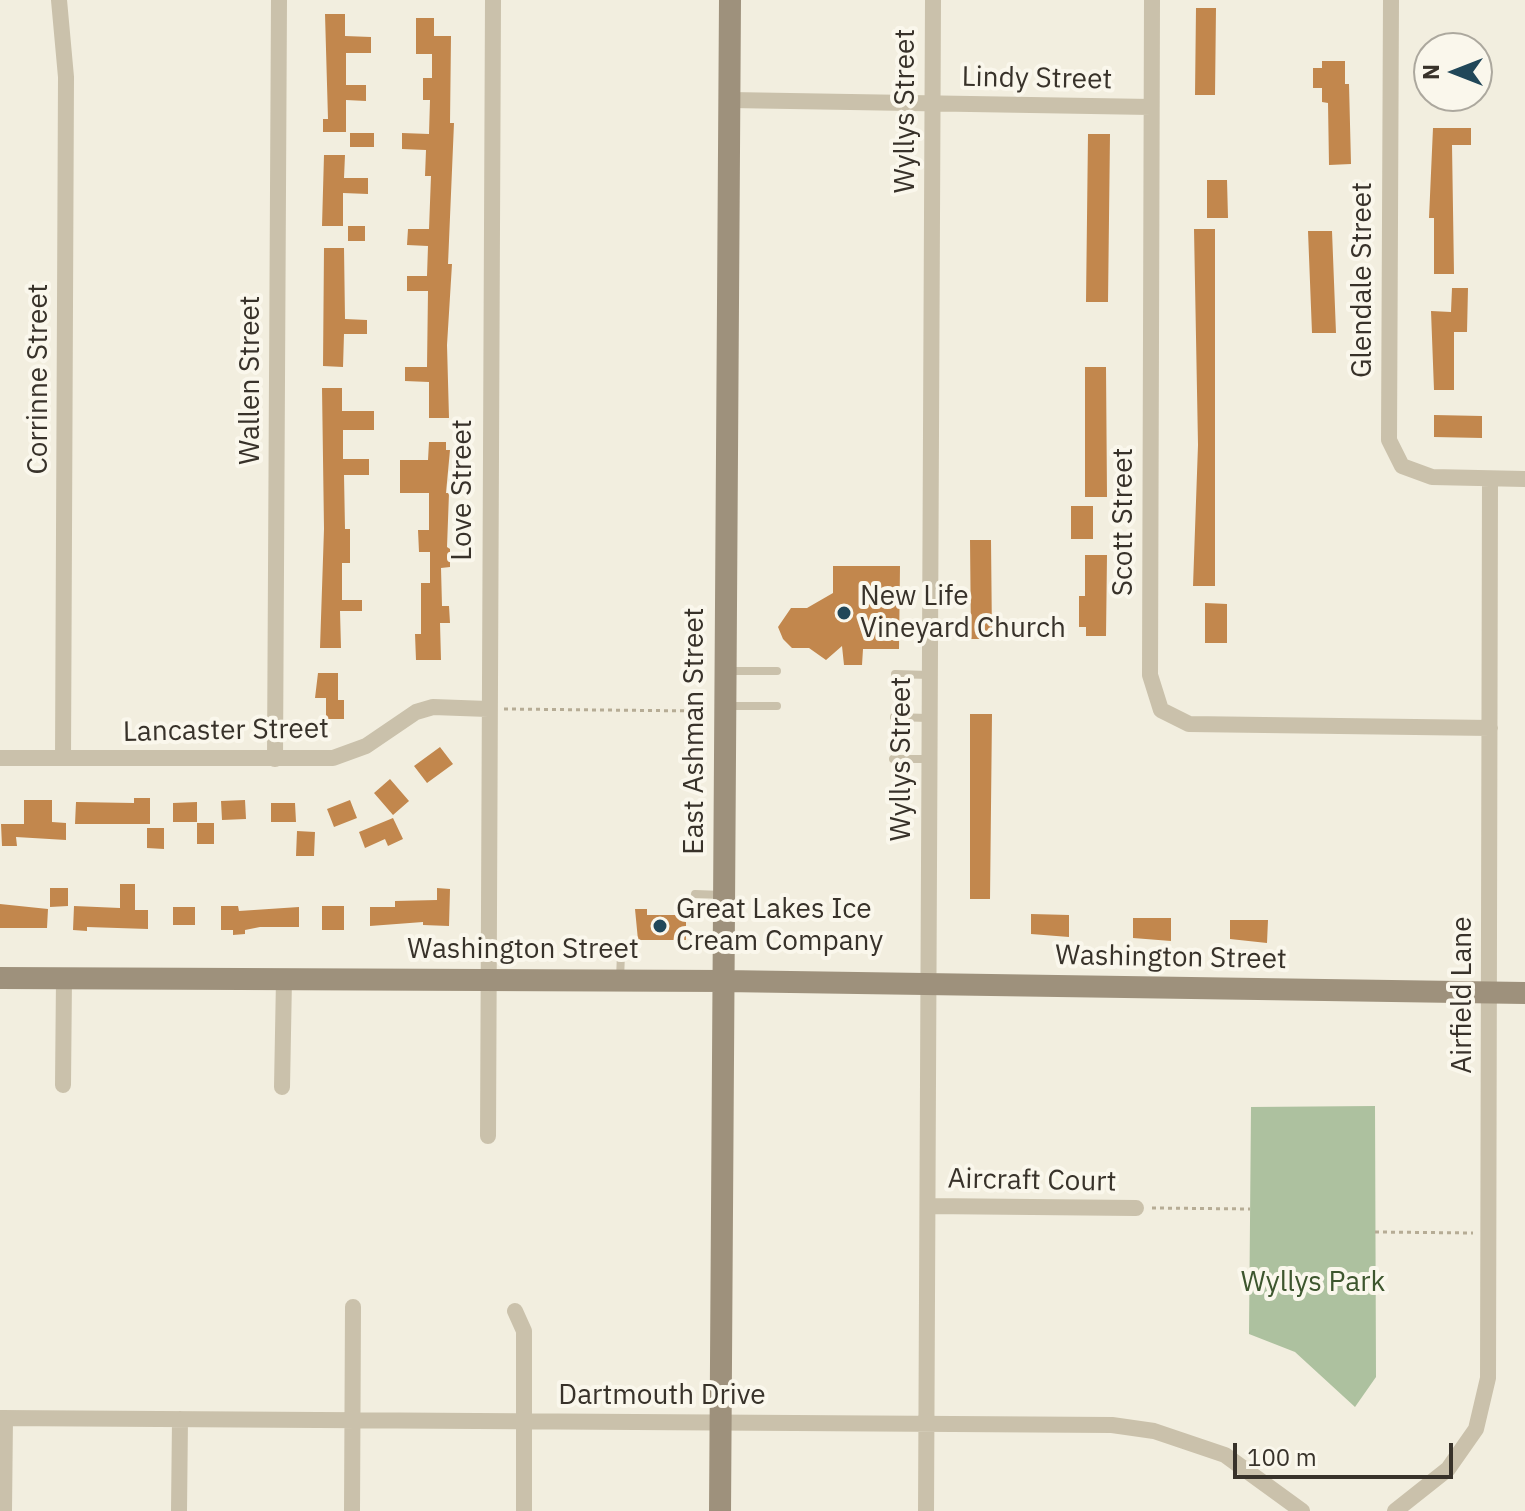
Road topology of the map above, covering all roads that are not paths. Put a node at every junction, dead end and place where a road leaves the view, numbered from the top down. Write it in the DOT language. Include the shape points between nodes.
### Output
graph roads {
  1 [pos="59,0"];
  2 [pos="279,0"];
  3 [pos="493,0"];
  4 [pos="730,0"];
  5 [pos="933,0"];
  6 [pos="1152,0"];
  7 [pos="1391,0"];
  8 [pos="730,100"];
  9 [pos="933,104"];
  10 [pos="1151,107"];
  11 [pos="1490,479"];
  12 [pos="1525,479"];
  13 [pos="726,671"];
  14 [pos="777,671"];
  15 [pos="895,674"];
  16 [pos="929,675"];
  17 [pos="726,706"];
  18 [pos="777,706"];
  19 [pos="488,709"];
  20 [pos="894,717"];
  21 [pos="928,718"];
  22 [pos="1490,728"];
  23 [pos="0,758"];
  24 [pos="63,758"];
  25 [pos="275,759"];
  26 [pos="893,759"];
  27 [pos="928,759"];
  28 [pos="695,894"];
  29 [pos="724,895"];
  30 [pos="621,953"];
  31 [pos="0,978"];
  32 [pos="64,978"];
  33 [pos="284,979"];
  34 [pos="487,979"];
  35 [pos="620,980"];
  36 [pos="724,981"];
  37 [pos="928,985"];
  38 [pos="1490,992"];
  39 [pos="1525,993"];
  40 [pos="63,1085"];
  41 [pos="282,1087"];
  42 [pos="488,1136"];
  43 [pos="928,1206"];
  44 [pos="1136,1208"];
  45 [pos="353,1307"];
  46 [pos="515,1311"];
  47 [pos="2,1418"];
  48 [pos="180,1419"];
  49 [pos="352,1419"];
  50 [pos="524,1422"];
  51 [pos="721,1422"];
  52 [pos="926,1423"];
  53 [pos="4,1511"];
  54 [pos="179,1511"];
  55 [pos="352,1511"];
  56 [pos="524,1511"];
  57 [pos="720,1511"];
  58 [pos="926,1511"];
  59 [pos="1302,1511"];
  60 [pos="1395,1511"];
  1 -- 24 [label="street, Corrinne Street" via="66,77"];
  2 -- 25 [label="street, Wallen Street"];
  3 -- 19 [label="street, Love Street"];
  4 -- 8 [label="street, East Ashman Street"];
  5 -- 9 [label="street, Wyllys Street"];
  6 -- 10 [label="street, Scott Street"];
  7 -- 11 [label="street, Glendale Street" via="1389,440 1402,466 1432,477"];
  8 -- 9 [label="street, Lindy Street"];
  8 -- 13 [label="street, East Ashman Street"];
  9 -- 10 [label="street, Lindy Street"];
  9 -- 16 [label="street, Wyllys Street"];
  10 -- 22 [label="street, Scott Street" via="1150,675 1161,710 1189,724"];
  11 -- 12 [label="street"];
  11 -- 22 [label="street, Airfield Lane"];
  13 -- 14 [label="lane"];
  13 -- 17 [label="street, East Ashman Street"];
  15 -- 16 [label="lane"];
  16 -- 21 [label="street, Wyllys Street"];
  17 -- 18 [label="lane"];
  17 -- 29 [label="street, East Ashman Street"];
  19 -- 25 [label="street, Lancaster Street" via="433,707 403,719 350,753"];
  19 -- 34 [label="street, Love Street"];
  20 -- 21 [label="lane"];
  21 -- 27 [label="street, Wyllys Street"];
  22 -- 38 [label="street, Airfield Lane"];
  23 -- 24 [label="street, Lancaster Street"];
  24 -- 25 [label="street, Lancaster Street"];
  26 -- 27 [label="lane"];
  27 -- 37 [label="street, Wyllys Street"];
  28 -- 29 [label="lane"];
  29 -- 36 [label="street, East Ashman Street"];
  30 -- 35 [label="lane"];
  31 -- 32 [label="street, Washington Street"];
  32 -- 33 [label="street, Washington Street"];
  32 -- 40 [label="street"];
  33 -- 34 [label="street, Washington Street"];
  33 -- 41 [label="street"];
  34 -- 35 [label="street, Washington Street"];
  34 -- 42 [label="street, Love Street"];
  35 -- 36 [label="street, Washington Street"];
  36 -- 37 [label="street, Washington Street"];
  36 -- 51 [label="street, East Ashman Street"];
  37 -- 38 [label="street, Washington Street"];
  37 -- 43 [label="street, Wyllys Street"];
  38 -- 39 [label="street, Washington Street"];
  38 -- 60 [label="street, Airfield Lane" via="1488,1378 1476,1429 1448,1469"];
  43 -- 44 [label="street, Aircraft Court"];
  43 -- 52 [label="street, Wyllys Street"];
  45 -- 49 [label="street"];
  46 -- 50 [label="street" via="524,1331"];
  47 -- 48 [label="street, Dartmouth Drive"];
  47 -- 53 [label="street"];
  48 -- 49 [label="street, Dartmouth Drive"];
  48 -- 54 [label="street"];
  49 -- 50 [label="street, Dartmouth Drive"];
  49 -- 55 [label="street"];
  50 -- 51 [label="street, Dartmouth Drive"];
  50 -- 56 [label="street"];
  51 -- 52 [label="street, Dartmouth Drive"];
  51 -- 57 [label="street, East Ashman Street"];
  52 -- 58 [label="street, Wyllys Street"];
  52 -- 59 [label="street, Dartmouth Drive" via="1112,1425 1154,1431 1225,1455"];
}
